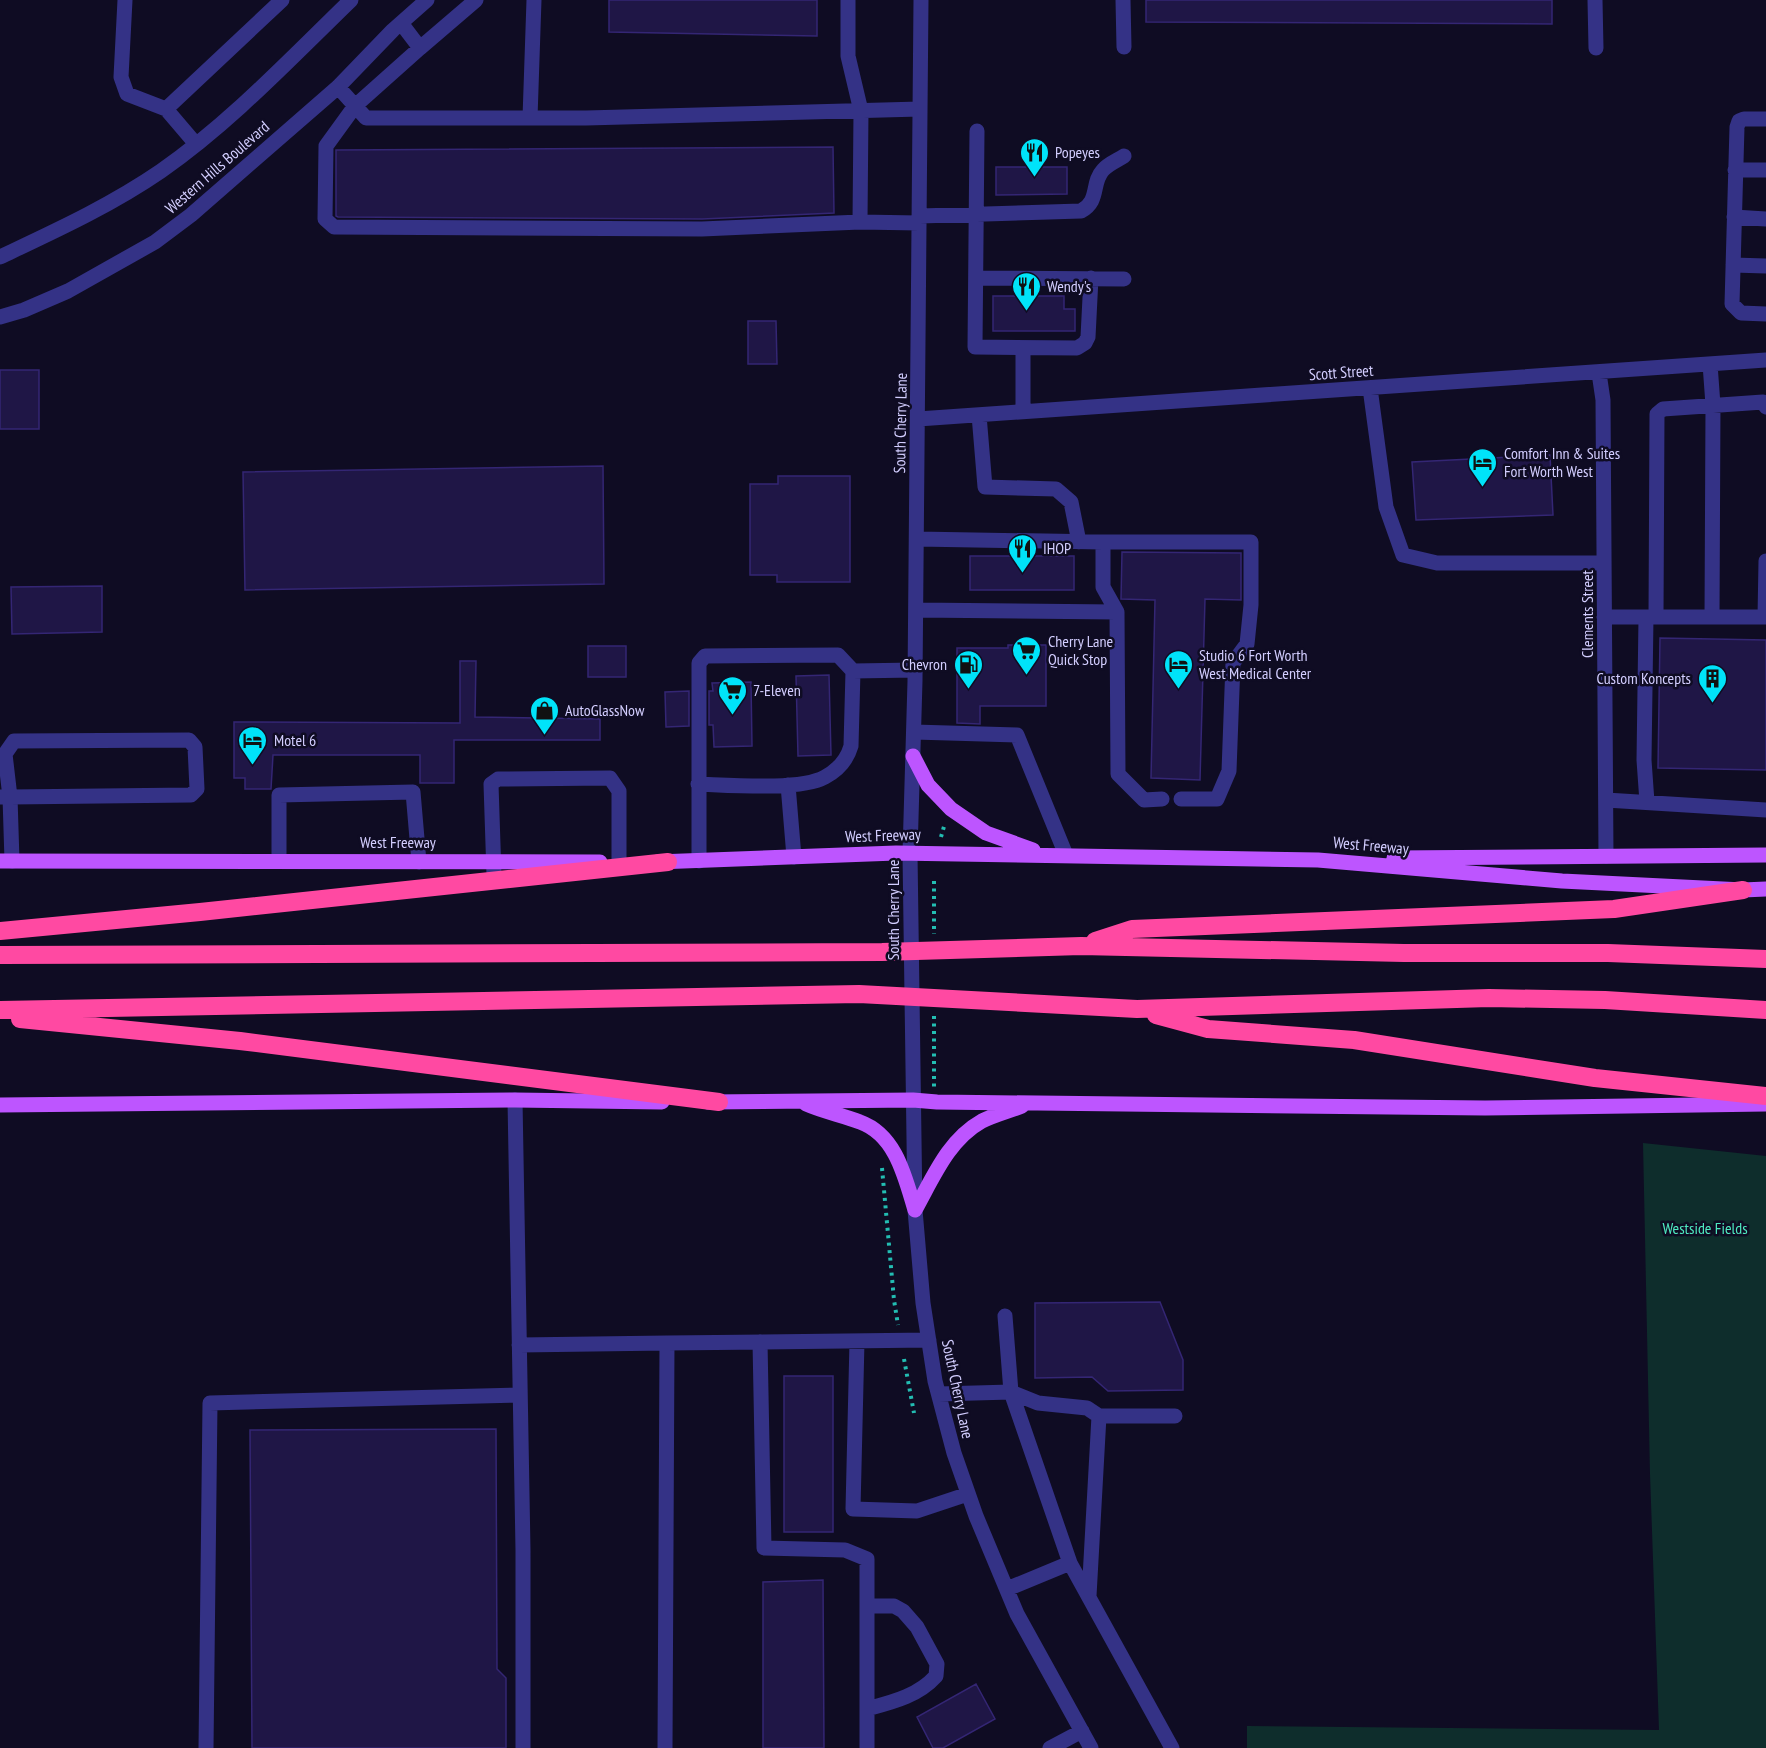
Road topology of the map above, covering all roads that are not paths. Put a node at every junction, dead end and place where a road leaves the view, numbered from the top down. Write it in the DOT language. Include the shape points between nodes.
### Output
graph roads {
  1 [pos="125,0"];
  2 [pos="282,0"];
  3 [pos="351,0"];
  4 [pos="427,0"];
  5 [pos="476,0"];
  6 [pos="534,0"];
  7 [pos="849,0"];
  8 [pos="921,0"];
  9 [pos="1123,0"];
  10 [pos="1595,0"];
  11 [pos="401,23"];
  12 [pos="1124,47"];
  13 [pos="420,48"];
  14 [pos="1596,48"];
  15 [pos="338,87"];
  16 [pos="355,106"];
  17 [pos="166,109"];
  18 [pos="920,109"];
  19 [pos="861,111"];
  20 [pos="531,118"];
  21 [pos="1766,119"];
  22 [pos="977,131"];
  23 [pos="195,143"];
  24 [pos="1124,156"];
  25 [pos="1735,170"];
  26 [pos="1766,170"];
  27 [pos="976,213"];
  28 [pos="1734,217"];
  29 [pos="920,219"];
  30 [pos="1766,219"];
  31 [pos="860,222"];
  32 [pos="0,257"];
  33 [pos="1733,265"];
  34 [pos="1766,266"];
  35 [pos="976,278"];
  36 [pos="1091,278"];
  37 [pos="1124,279"];
  38 [pos="1766,314"];
  39 [pos="0,317"];
  40 [pos="1023,348"];
  41 [pos="1766,360"];
  42 [pos="1710,364"];
  43 [pos="1599,373"];
  44 [pos="1370,388"];
  45 [pos="1713,405"];
  46 [pos="1766,407"];
  47 [pos="1023,412"];
  48 [pos="979,415"];
  49 [pos="918,419"];
  50 [pos="916,538"];
  51 [pos="1078,542"];
  52 [pos="1103,542"];
  53 [pos="1766,561"];
  54 [pos="1604,563"];
  55 [pos="916,610"];
  56 [pos="1117,612"];
  57 [pos="1605,617"];
  58 [pos="1651,617"];
  59 [pos="1712,617"];
  60 [pos="1766,617"];
  61 [pos="915,670"];
  62 [pos="852,671"];
  63 [pos="914,732"];
  64 [pos="913,756"];
  65 [pos="698,784"];
  66 [pos="788,785"];
  67 [pos="5,797"];
  68 [pos="1162,799"];
  69 [pos="1181,800"];
  70 [pos="1606,800"];
  71 [pos="1647,802"];
  72 [pos="1766,810"];
  73 [pos="910,853"];
  74 [pos="1045,854"];
  75 [pos="1066,855"];
  76 [pos="1766,855"];
  77 [pos="1606,856"];
  78 [pos="794,857"];
  79 [pos="1317,860"];
  80 [pos="6,861"];
  81 [pos="279,861"];
  82 [pos="699,861"];
  83 [pos="419,862"];
  84 [pos="668,862"];
  85 [pos="619,865"];
  86 [pos="493,871"];
  87 [pos="1766,889"];
  88 [pos="1743,890"];
  89 [pos="0,931"];
  90 [pos="1081,946"];
  91 [pos="0,955"];
  92 [pos="1766,959"];
  93 [pos="1137,1009"];
  94 [pos="0,1010"];
  95 [pos="1766,1010"];
  96 [pos="0,1017"];
  97 [pos="1766,1096"];
  98 [pos="913,1100"];
  99 [pos="515,1101"];
  100 [pos="800,1101"];
  101 [pos="719,1102"];
  102 [pos="1030,1102"];
  103 [pos="1766,1104"];
  104 [pos="0,1106"];
  105 [pos="915,1210"];
  106 [pos="1005,1316"];
  107 [pos="857,1341"];
  108 [pos="929,1341"];
  109 [pos="760,1342"];
  110 [pos="667,1343"];
  111 [pos="519,1345"];
  112 [pos="1011,1392"];
  113 [pos="939,1394"];
  114 [pos="520,1395"];
  115 [pos="1099,1416"];
  116 [pos="1175,1416"];
  117 [pos="968,1494"];
  118 [pos="1070,1563"];
  119 [pos="1007,1589"];
  120 [pos="1089,1596"];
  121 [pos="867,1606"];
  122 [pos="867,1709"];
  123 [pos="1082,1731"];
  124 [pos="206,1748"];
  125 [pos="523,1748"];
  126 [pos="665,1748"];
  127 [pos="867,1748"];
  128 [pos="1050,1748"];
  129 [pos="1091,1748"];
  130 [pos="1172,1748"];
  1 -- 17 [label="street" via="121,77 127,94"];
  2 -- 17 [label="street"];
  3 -- 23 [label="street, Western Hills Boulevard" via="236,111"];
  4 -- 11 [label="street, Western Hills Boulevard"];
  5 -- 13 [label="street"];
  6 -- 20 [label="street"];
  7 -- 19 [label="street" via="848,56"];
  8 -- 18 [label="street, South Cherry Lane"];
  9 -- 12 [label="street"];
  10 -- 14 [label="street"];
  11 -- 13 [label="street"];
  11 -- 15 [label="street, Western Hills Boulevard"];
  13 -- 16 [label="street"];
  15 -- 16 [label="street"];
  15 -- 39 [label="street, Western Hills Boulevard" via="155,242 68,291"];
  16 -- 20 [label="street" via="366,118"];
  16 -- 31 [label="street" via="326,146 326,219 334,227 702,229"];
  17 -- 23 [label="street"];
  18 -- 19 [label="street"];
  18 -- 29 [label="street, South Cherry Lane"];
  19 -- 20 [label="street"];
  19 -- 31 [label="street"];
  21 -- 25 [label="street" via="1739,121"];
  22 -- 27 [label="street"];
  23 -- 32 [label="street, Western Hills Boulevard" via="161,170 87,216"];
  24 -- 27 [label="street" via="1104,170 1089,207 1081,211"];
  25 -- 26 [label="street"];
  25 -- 28 [label="street"];
  27 -- 29 [label="street"];
  27 -- 35 [label="street"];
  28 -- 30 [label="street"];
  28 -- 33 [label="street"];
  29 -- 31 [label="street"];
  29 -- 49 [label="street, South Cherry Lane"];
  33 -- 34 [label="street"];
  33 -- 38 [label="street" via="1732,304 1741,313"];
  35 -- 36 [label="street"];
  35 -- 40 [label="street" via="975,347"];
  36 -- 37 [label="street"];
  36 -- 40 [label="street" via="1085,343 1065,349"];
  40 -- 47 [label="street"];
  41 -- 42 [label="street, Scott Street"];
  42 -- 43 [label="street, Scott Street"];
  42 -- 45 [label="street"];
  43 -- 44 [label="street, Scott Street"];
  43 -- 54 [label="street, Clements Street" via="1603,400"];
  44 -- 47 [label="street, Scott Street"];
  44 -- 54 [label="street" via="1386,507 1403,555 1437,563"];
  45 -- 46 [label="street" via="1763,402"];
  45 -- 58 [label="street" via="1663,409 1657,414"];
  45 -- 59 [label="street"];
  47 -- 48 [label="street, Scott Street"];
  48 -- 49 [label="street, Scott Street"];
  48 -- 51 [label="street" via="985,487 1056,489 1071,502"];
  49 -- 50 [label="street, South Cherry Lane"];
  50 -- 51 [label="street"];
  50 -- 55 [label="street, South Cherry Lane"];
  51 -- 52 [label="street"];
  52 -- 56 [label="street" via="1103,587"];
  52 -- 69 [label="street" via="1251,543 1247,644 1233,663 1230,771 1217,799"];
  53 -- 60 [label="street"];
  54 -- 57 [label="street, Clements Street"];
  55 -- 56 [label="street"];
  55 -- 61 [label="street, South Cherry Lane"];
  56 -- 68 [label="street" via="1118,774 1144,800"];
  57 -- 58 [label="street"];
  57 -- 70 [label="street, Clements Street"];
  58 -- 59 [label="street"];
  58 -- 71 [label="street" via="1644,760"];
  59 -- 60 [label="street"];
  61 -- 62 [label="street"];
  61 -- 63 [label="street, South Cherry Lane"];
  62 -- 65 [label="street" via="838,655 705,656 699,663"];
  62 -- 66 [label="street" via="848,757 823,778"];
  63 -- 64 [label="street, South Cherry Lane"];
  63 -- 75 [label="street" via="1017,735"];
  64 -- 73 [label="street, South Cherry Lane"];
  64 -- 74 [label="main road" via="928,785 951,809 986,833"];
  65 -- 66 [label="street"];
  65 -- 82 [label="street"];
  66 -- 78 [label="street"];
  67 -- 67 [label="street" via="5,754 14,741 189,740 195,747 197,789 191,795"];
  67 -- 80 [label="street"];
  70 -- 71 [label="street"];
  70 -- 77 [label="street, Clements Street"];
  71 -- 72 [label="street"];
  73 -- 74 [label="main road, West Freeway"];
  73 -- 78 [label="main road, West Freeway"];
  73 -- 98 [label="street, South Cherry Lane"];
  74 -- 75 [label="main road, West Freeway"];
  75 -- 79 [label="main road, West Freeway"];
  76 -- 77 [label="main road"];
  77 -- 79 [label="main road"];
  78 -- 82 [label="main road, West Freeway"];
  79 -- 88 [label="main road, West Freeway" via="1562,881"];
  80 -- 81 [label="main road, West Freeway"];
  81 -- 83 [label="main road, West Freeway"];
  81 -- 83 [label="street" via="279,795 413,792"];
  82 -- 84 [label="main road, West Freeway"];
  83 -- 86 [label="main road, West Freeway"];
  84 -- 85 [label="highway"];
  85 -- 86 [label="highway"];
  85 -- 86 [label="street" via="619,791 610,778 498,779 491,784"];
  86 -- 89 [label="highway" via="200,912"];
  87 -- 88 [label="main road, West Freeway"];
  88 -- 90 [label="highway" via="1614,909 1132,929"];
  90 -- 91 [label="highway" via="882,952"];
  90 -- 92 [label="highway" via="1608,953"];
  93 -- 94 [label="highway" via="859,994"];
  93 -- 95 [label="highway" via="1489,998 1605,1000"];
  93 -- 97 [label="highway" via="1208,1029 1354,1040 1595,1078"];
  96 -- 101 [label="highway" via="240,1041"];
  98 -- 100 [label="main road"];
  98 -- 102 [label="main road"];
  98 -- 105 [label="street, South Cherry Lane"];
  99 -- 101 [label="main road"];
  99 -- 104 [label="main road"];
  99 -- 111 [label="street"];
  100 -- 101 [label="main road"];
  100 -- 105 [label="main road" via="874,1129 902,1165"];
  102 -- 103 [label="main road" via="1485,1108"];
  102 -- 105 [label="main road" via="982,1121 959,1138"];
  105 -- 108 [label="street, South Cherry Lane"];
  106 -- 112 [label="street"];
  107 -- 108 [label="street"];
  107 -- 109 [label="street"];
  107 -- 117 [label="street" via="853,1509 917,1511"];
  108 -- 113 [label="street, South Cherry Lane"];
  109 -- 110 [label="street"];
  109 -- 121 [label="street" via="764,1548 845,1550 867,1559"];
  110 -- 111 [label="street"];
  110 -- 126 [label="street"];
  111 -- 114 [label="street"];
  112 -- 113 [label="street"];
  112 -- 115 [label="street" via="1038,1404 1087,1408"];
  112 -- 118 [label="street"];
  113 -- 117 [label="street, South Cherry Lane"];
  114 -- 124 [label="street" via="210,1403"];
  114 -- 125 [label="street"];
  115 -- 116 [label="street"];
  115 -- 120 [label="street"];
  117 -- 119 [label="street, South Cherry Lane"];
  118 -- 119 [label="street"];
  118 -- 120 [label="street"];
  119 -- 123 [label="street, South Cherry Lane"];
  120 -- 130 [label="street"];
  121 -- 122 [label="street"];
  121 -- 122 [label="street" via="894,1606 903,1611 937,1664 936,1676 926,1688"];
  122 -- 127 [label="street"];
  123 -- 128 [label="street"];
  123 -- 129 [label="street, South Cherry Lane"];
}
